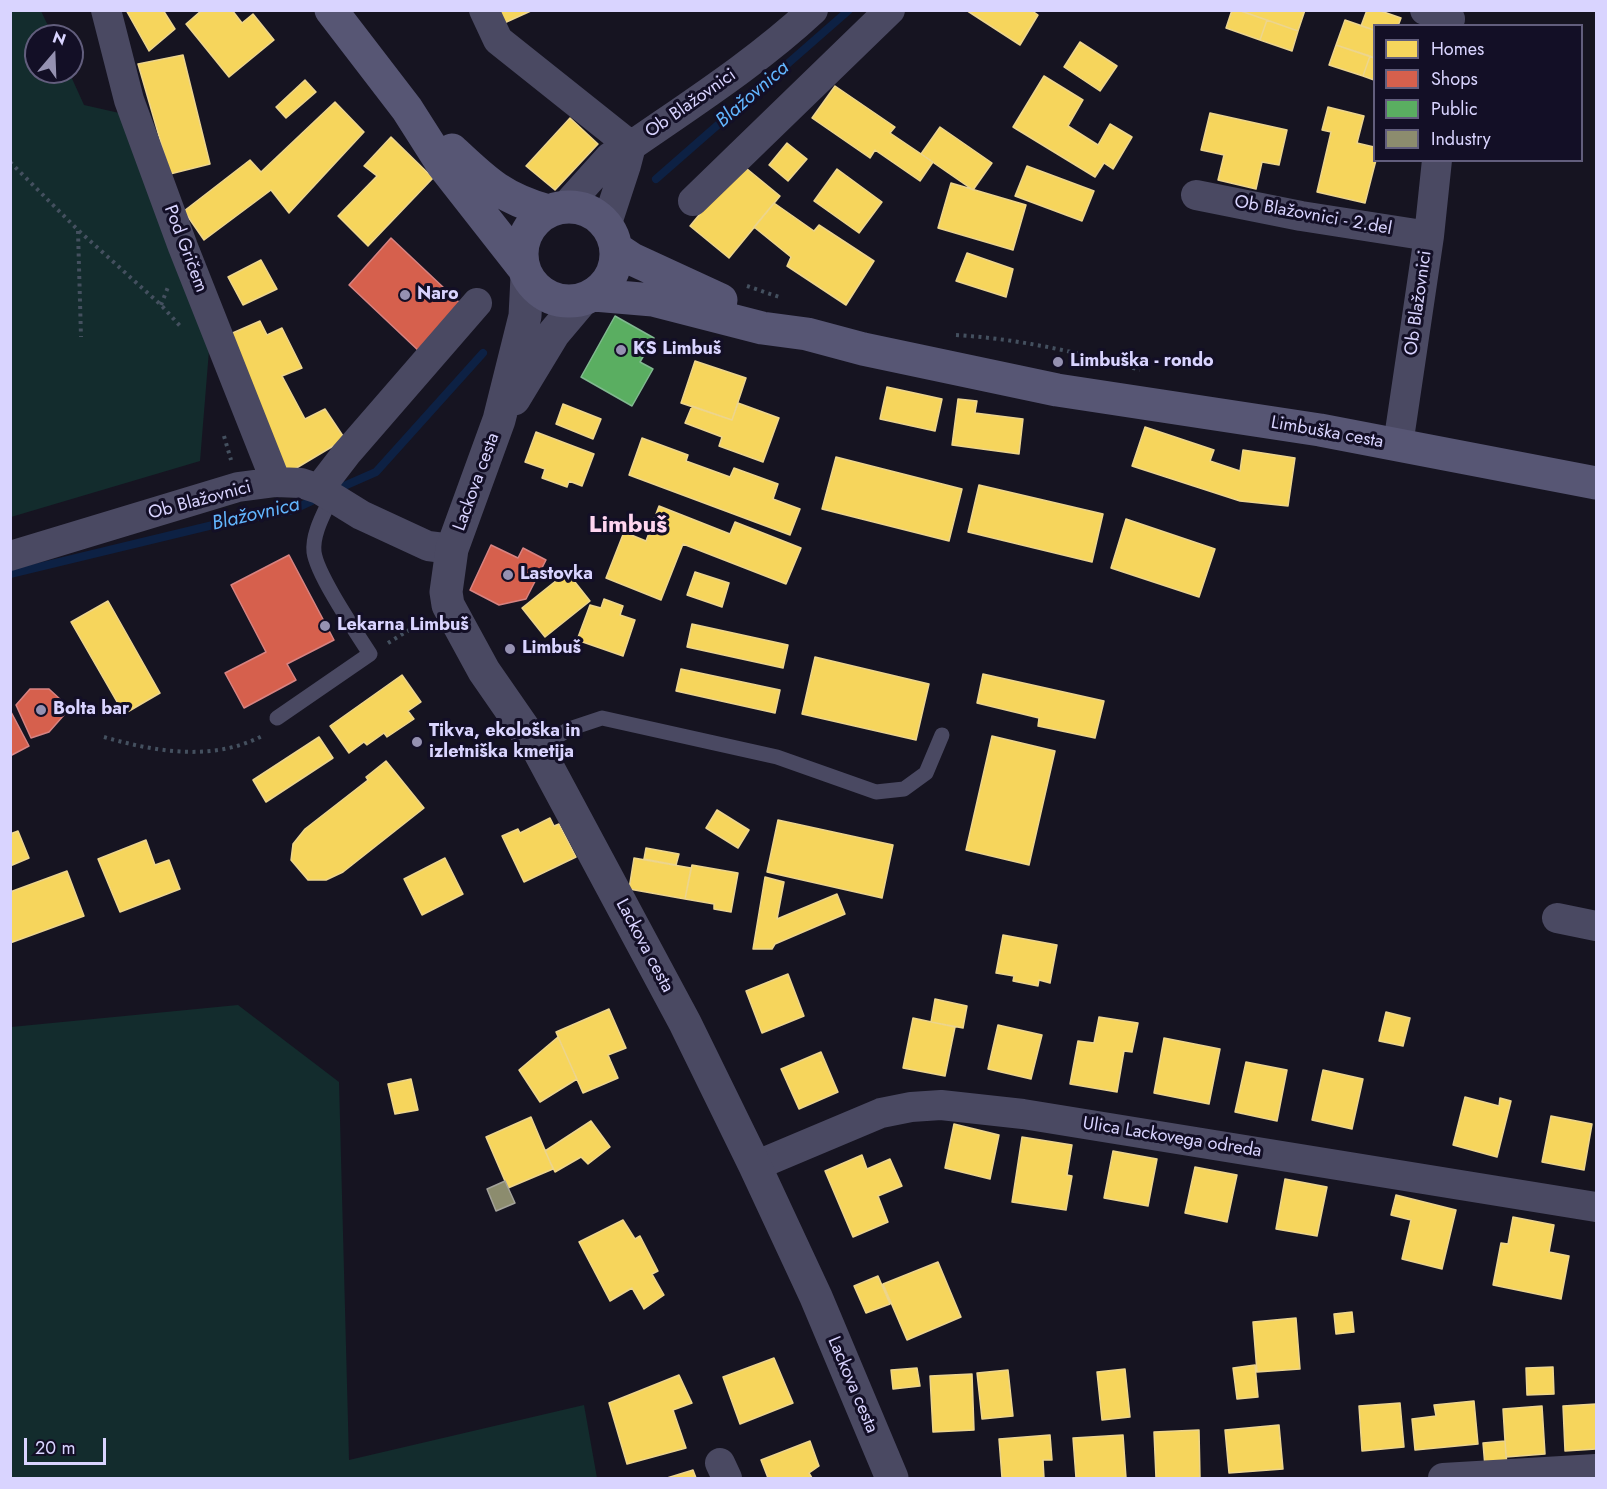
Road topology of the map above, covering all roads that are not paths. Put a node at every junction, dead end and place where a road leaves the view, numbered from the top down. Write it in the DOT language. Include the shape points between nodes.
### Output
graph roads {
  1 [pos="106,10"];
  2 [pos="332,10"];
  3 [pos="484,10"];
  4 [pos="813,10"];
  5 [pos="890,10"];
  6 [pos="407,109"];
  7 [pos="631,146"];
  8 [pos="1437,162"];
  9 [pos="1196,195"];
  10 [pos="693,201"];
  11 [pos="557,209"];
  12 [pos="612,236"];
  13 [pos="1429,236"];
  14 [pos="525,272"];
  15 [pos="588,298"];
  16 [pos="477,303"];
  17 [pos="807,334"];
  18 [pos="500,420"];
  19 [pos="1398,445"];
  20 [pos="1596,483"];
  21 [pos="310,493"];
  22 [pos="452,549"];
  23 [pos="10,556"];
  24 [pos="277,718"];
  25 [pos="942,735"];
  26 [pos="538,748"];
  27 [pos="1557,918"];
  28 [pos="1596,926"];
  29 [pos="755,1166"];
  30 [pos="1596,1207"];
  31 [pos="1596,1469"];
  32 [pos="892,1479"];
  33 [pos="1443,1479"];
  1 -- 21 [label="street, Pod Gričem" via="129,100 183,247"];
  2 -- 6 [label="main road"];
  3 -- 7 [label="street" via="498,40"];
  4 -- 7 [label="street, Ob Blažovnici" via="782,39"];
  5 -- 10 [label="street"];
  6 -- 11 [label="main road" via="501,193 514,200"];
  6 -- 14 [label="main road" via="442,164"];
  7 -- 11 [label="street" via="610,157"];
  7 -- 12 [label="street, Ob Blažovnici"];
  8 -- 13 [label="street, Ob Blažovnici"];
  9 -- 13 [label="street, Ob Blažovnici - 2.del"];
  11 -- 12 [label="main road" via="593,213"];
  11 -- 14 [label="main road" via="535,220 527,232 522,246"];
  12 -- 15 [label="main road" via="616,265 612,277"];
  12 -- 17 [label="main road" via="632,259 695,290"];
  13 -- 19 [label="street, Ob Blažovnici"];
  14 -- 15 [label="main road" via="549,295 565,300"];
  14 -- 18 [label="street" via="525,316"];
  15 -- 17 [label="main road" via="653,300 762,328"];
  15 -- 18 [label="street" via="554,333"];
  16 -- 21 [label="street"];
  17 -- 19 [label="main road, Limbuška cesta" via="1057,390"];
  18 -- 22 [label="street, Lackova cesta"];
  19 -- 20 [label="main road, Limbuška cesta"];
  21 -- 22 [label="street" via="428,546"];
  21 -- 23 [label="street, Ob Blažovnici" via="238,487"];
  21 -- 24 [label="lane" via="319,570 370,654"];
  22 -- 26 [label="street, Lackova cesta" via="448,605 484,671"];
  25 -- 26 [label="lane" via="926,773 904,789 876,792 777,757 602,718 569,729"];
  26 -- 29 [label="street, Lackova cesta" via="642,940"];
  27 -- 28 [label="street"];
  29 -- 30 [label="street, Ulica Lackovega odreda" via="881,1113 941,1105 1034,1116"];
  29 -- 32 [label="street, Lackova cesta" via="816,1297"];
  31 -- 33 [label="street"];
}
